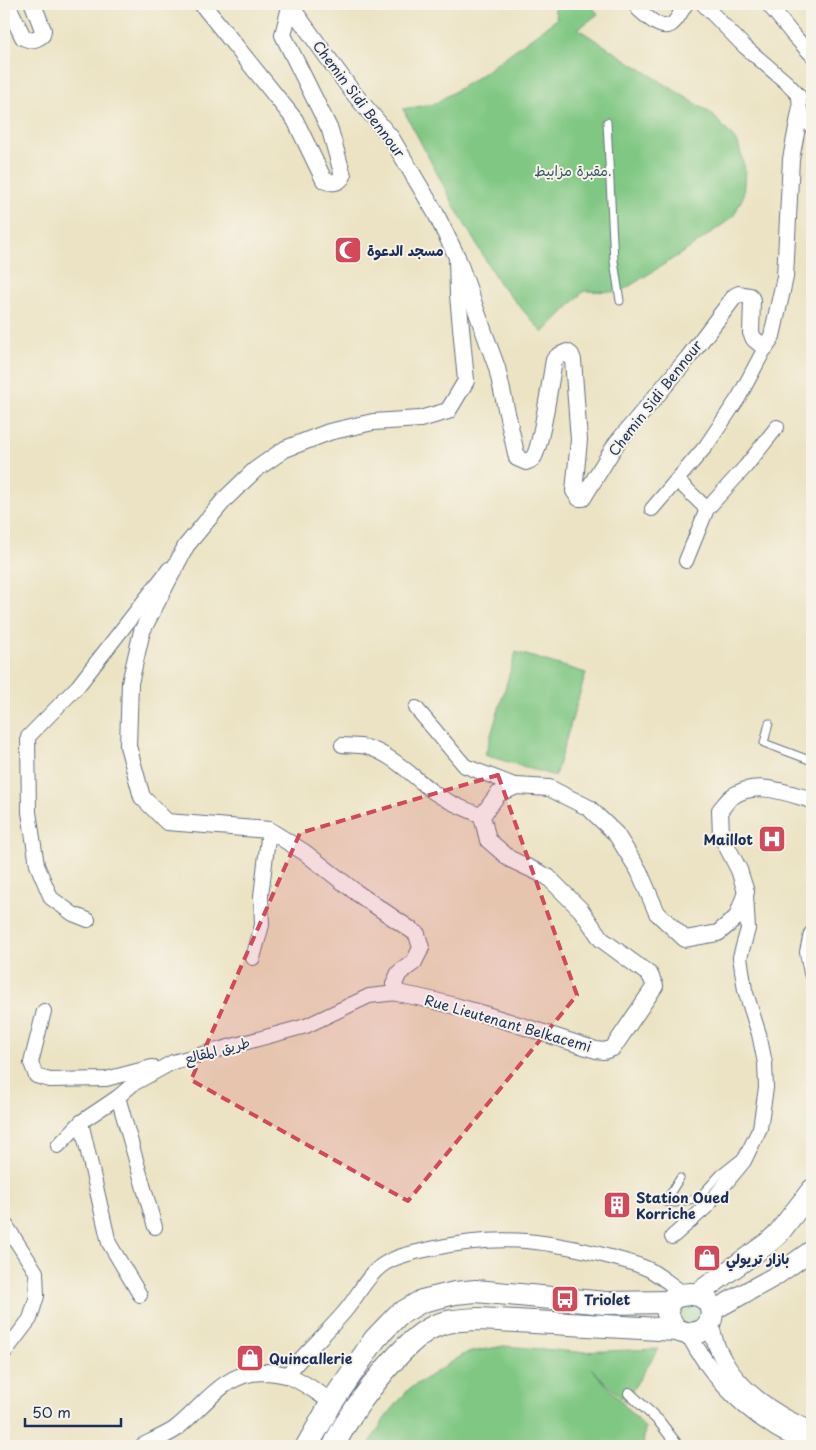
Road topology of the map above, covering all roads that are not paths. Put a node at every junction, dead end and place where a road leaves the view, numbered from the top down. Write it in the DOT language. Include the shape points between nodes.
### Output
graph roads {
  1 [pos="7,4"];
  2 [pos="33,4"];
  3 [pos="202,4"];
  4 [pos="686,4"];
  5 [pos="703,4"];
  6 [pos="768,4"];
  7 [pos="290,5"];
  8 [pos="638,9"];
  9 [pos="812,55"];
  10 [pos="800,112"];
  11 [pos="607,122"];
  12 [pos="812,127"];
  13 [pos="457,257"];
  14 [pos="620,301"];
  15 [pos="765,348"];
  16 [pos="777,427"];
  17 [pos="677,480"];
  18 [pos="652,509"];
  19 [pos="707,510"];
  20 [pos="186,546"];
  21 [pos="686,561"];
  22 [pos="416,708"];
  23 [pos="769,723"];
  24 [pos="342,745"];
  25 [pos="812,761"];
  26 [pos="517,786"];
  27 [pos="812,800"];
  28 [pos="482,816"];
  29 [pos="269,830"];
  30 [pos="746,892"];
  31 [pos="88,920"];
  32 [pos="812,934"];
  33 [pos="253,958"];
  34 [pos="812,973"];
  35 [pos="397,993"];
  36 [pos="44,1011"];
  37 [pos="172,1062"];
  38 [pos="118,1097"];
  39 [pos="81,1122"];
  40 [pos="58,1146"];
  41 [pos="749,1151"];
  42 [pos="680,1178"];
  43 [pos="812,1190"];
  44 [pos="4,1222"];
  45 [pos="155,1227"];
  46 [pos="672,1237"];
  47 [pos="812,1250"];
  48 [pos="140,1296"];
  49 [pos="684,1297"];
  50 [pos="711,1317"];
  51 [pos="683,1332"];
  52 [pos="4,1353"];
  53 [pos="288,1375"];
  54 [pos="629,1393"];
  55 [pos="332,1402"];
  56 [pos="812,1430"];
  57 [pos="143,1446"];
  58 [pos="308,1446"];
  59 [pos="334,1446"];
  60 [pos="678,1446"];
  61 [pos="812,1446"];
  1 -- 2 [label="street" via="23,37 36,40 43,30"];
  3 -- 7 [label="street, Chemin Sidi Bennour" via="295,120 324,180 335,182 343,176 330,130 283,35"];
  4 -- 8 [label="street" via="672,24 665,26"];
  5 -- 10 [label="street" via="744,46 787,83 798,96"];
  6 -- 9 [label="street"];
  7 -- 13 [label="street, Chemin Sidi Bennour" via="351,90 392,139"];
  10 -- 12 [label="street"];
  10 -- 15 [label="street" via="791,159 785,277 772,336"];
  11 -- 14 [label="lane" via="614,261"];
  13 -- 15 [label="street, Chemin Sidi Bennour" via="497,368 517,458 526,462 534,457 554,360 566,352 571,354 580,440 574,491 579,498 583,498 616,444 735,296 750,296 751,333"];
  13 -- 20 [label="street" via="466,382 448,411 420,419 374,422 328,432 285,449 255,470 224,499"];
  15 -- 17 [label="street" via="734,405 706,446"];
  16 -- 19 [label="street"];
  17 -- 18 [label="street"];
  17 -- 19 [label="street"];
  19 -- 21 [label="street"];
  20 -- 29 [label="street" via="142,631 130,683 128,746 142,797 167,822"];
  20 -- 31 [label="street" via="78,686 28,737 28,812 37,865 51,898 73,914"];
  22 -- 26 [label="street" via="465,766"];
  23 -- 25 [label="lane" via="764,742"];
  24 -- 28 [label="street" via="365,746 386,756 434,793"];
  26 -- 28 [label="street" via="498,794"];
  26 -- 30 [label="street" via="549,788 588,808 616,834 639,871 657,913 685,939 718,933 737,917"];
  27 -- 30 [label="street" via="766,788 746,790 732,796 720,810 722,835 740,870"];
  28 -- 35 [label="street, Rue Lieutenant Belkacemi" via="488,840 510,859 548,877 581,910 601,939 650,975 655,986 612,1048 604,1051 475,1012"];
  29 -- 33 [label="street" via="262,925"];
  29 -- 35 [label="street" via="417,934 421,948 414,962 399,973 394,984"];
  30 -- 41 [label="street" via="748,930 740,957 745,990 765,1063 766,1088 760,1128"];
  32 -- 34 [label="street" via="808,952"];
  35 -- 37 [label="street, طريق المقالع" via="369,996 306,1026"];
  36 -- 37 [label="street" via="31,1063 36,1076 50,1080 106,1079"];
  37 -- 38 [label="street, طريق المقالع" via="133,1084"];
  38 -- 39 [label="street, طريق المقالع"];
  38 -- 45 [label="street"];
  39 -- 40 [label="street, طريق المقالع"];
  39 -- 48 [label="street" via="110,1243"];
  41 -- 42 [label="lane" via="720,1174 698,1198 665,1202"];
  41 -- 46 [label="street" via="706,1207"];
  43 -- 49 [label="main road" via="768,1243"];
  44 -- 52 [label="street" via="36,1272 37,1296 30,1319"];
  47 -- 50 [label="main road"];
  49 -- 50 [label="highway" via="707,1300"];
  49 -- 51 [label="highway" via="667,1310 668,1318"];
  49 -- 53 [label="street" via="663,1278 644,1267 564,1245 522,1240 448,1245 414,1252 381,1266 347,1310"];
  49 -- 55 [label="highway" via="605,1302 476,1291 435,1296 408,1307 390,1322"];
  50 -- 51 [label="highway" via="701,1332"];
  50 -- 56 [label="street" via="718,1349 728,1368 758,1400 786,1419"];
  51 -- 59 [label="highway" via="478,1319 434,1326 414,1339 392,1362"];
  51 -- 61 [label="street" via="721,1383 743,1406"];
  53 -- 55 [label="street"];
  53 -- 57 [label="street" via="256,1372 227,1382 173,1430"];
  54 -- 60 [label="street" via="659,1421"];
  55 -- 58 [label="highway"];
}
